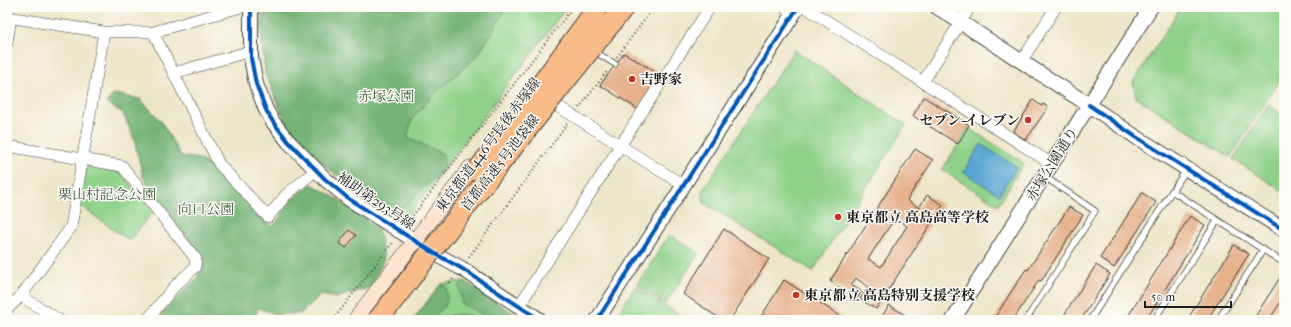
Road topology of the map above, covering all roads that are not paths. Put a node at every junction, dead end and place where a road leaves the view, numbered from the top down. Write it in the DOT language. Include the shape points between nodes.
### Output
graph roads {
  1 [pos="241,7"];
  2 [pos="250,7"];
  3 [pos="590,7"];
  4 [pos="598,7"];
  5 [pos="604,7"];
  6 [pos="617,7"];
  7 [pos="624,7"];
  8 [pos="633,7"];
  9 [pos="710,7"];
  10 [pos="937,7"];
  11 [pos="970,7"];
  12 [pos="1056,7"];
  13 [pos="1151,7"];
  14 [pos="795,9"];
  15 [pos="9,17"];
  16 [pos="961,22"];
  17 [pos="104,32"];
  18 [pos="153,32"];
  19 [pos="7,43"];
  20 [pos="251,51"];
  21 [pos="597,53"];
  22 [pos="1021,62"];
  23 [pos="614,64"];
  24 [pos="174,73"];
  25 [pos="923,82"];
  26 [pos="556,105"];
  27 [pos="1089,105"];
  28 [pos="7,146"];
  29 [pos="620,146"];
  30 [pos="82,158"];
  31 [pos="1052,164"];
  32 [pos="1187,169"];
  33 [pos="316,170"];
  34 [pos="1044,177"];
  35 [pos="683,185"];
  36 [pos="473,187"];
  37 [pos="1172,192"];
  38 [pos="1217,221"];
  39 [pos="1284,230"];
  40 [pos="416,241"];
  41 [pos="1263,250"];
  42 [pos="439,256"];
  43 [pos="1284,263"];
  44 [pos="21,296"];
  45 [pos="519,306"];
  46 [pos="7,309"];
  47 [pos="1284,316"];
  48 [pos="59,320"];
  49 [pos="148,320"];
  50 [pos="355,320"];
  51 [pos="366,320"];
  52 [pos="378,320"];
  53 [pos="390,320"];
  54 [pos="540,320"];
  55 [pos="597,320"];
  56 [pos="953,320"];
  57 [pos="1026,320"];
  58 [pos="1090,320"];
  59 [pos="1154,320"];
  60 [pos="1218,320"];
  61 [pos="1282,320"];
  1 -- 18 [label="street"];
  2 -- 20 [label="street, 補助第293号線"];
  3 -- 40 [label="main road, 東京都道446号長後赤塚線"];
  4 -- 36 [label="highway, 首都高速5号池袋線, bridge"];
  5 -- 36 [label="highway, bridge"];
  6 -- 36 [label="highway, bridge"];
  7 -- 36 [label="highway, 首都高速5号池袋線, bridge"];
  8 -- 21 [label="main road, 東京都道446号長後赤塚線"];
  9 -- 29 [label="street"];
  10 -- 16 [label="street"];
  11 -- 16 [label="street"];
  12 -- 22 [label="street"];
  13 -- 27 [label="street, 赤塚公園通り"];
  14 -- 25 [label="street"];
  14 -- 35 [label="street"];
  15 -- 17 [label="street"];
  15 -- 19 [label="street"];
  16 -- 22 [label="street"];
  16 -- 25 [label="street"];
  17 -- 18 [label="street"];
  17 -- 30 [label="street"];
  18 -- 24 [label="street"];
  20 -- 24 [label="street"];
  20 -- 33 [label="street, 補助第293号線" via="256,84 266,110 280,131"];
  21 -- 23 [label="lane"];
  21 -- 26 [label="main road, 東京都道446号長後赤塚線"];
  22 -- 27 [label="street"];
  24 -- 33 [label="street" via="219,164 268,216 286,195"];
  25 -- 31 [label="street"];
  26 -- 29 [label="street"];
  26 -- 42 [label="main road, 東京都道446号長後赤塚線"];
  27 -- 31 [label="street, 赤塚公園通り"];
  27 -- 32 [label="street"];
  28 -- 30 [label="street"];
  29 -- 35 [label="street"];
  29 -- 45 [label="street"];
  30 -- 44 [label="street" via="71,227"];
  30 -- 49 [label="street" via="122,166 196,259 195,267 174,287"];
  31 -- 34 [label="street, 赤塚公園通り"];
  32 -- 37 [label="lane"];
  32 -- 39 [label="street"];
  33 -- 40 [label="street, 補助第293号線" via="336,190"];
  34 -- 56 [label="street, 赤塚公園通り"];
  34 -- 57 [label="lane" via="1095,211"];
  35 -- 55 [label="street"];
  36 -- 51 [label="highway, 首都高速5号池袋線"];
  36 -- 52 [label="highway, 首都高速5号池袋線, bridge"];
  37 -- 38 [label="lane"];
  37 -- 58 [label="lane"];
  38 -- 41 [label="lane"];
  38 -- 59 [label="lane"];
  40 -- 42 [label="street, 補助第293号線"];
  40 -- 50 [label="main road, 東京都道446号長後赤塚線"];
  41 -- 43 [label="lane"];
  41 -- 60 [label="lane"];
  42 -- 45 [label="street, 補助第293号線"];
  42 -- 53 [label="main road, 東京都道446号長後赤塚線"];
  44 -- 46 [label="street"];
  44 -- 48 [label="street"];
  45 -- 54 [label="street, 補助第293号線"];
  47 -- 61 [label="lane"];
}
